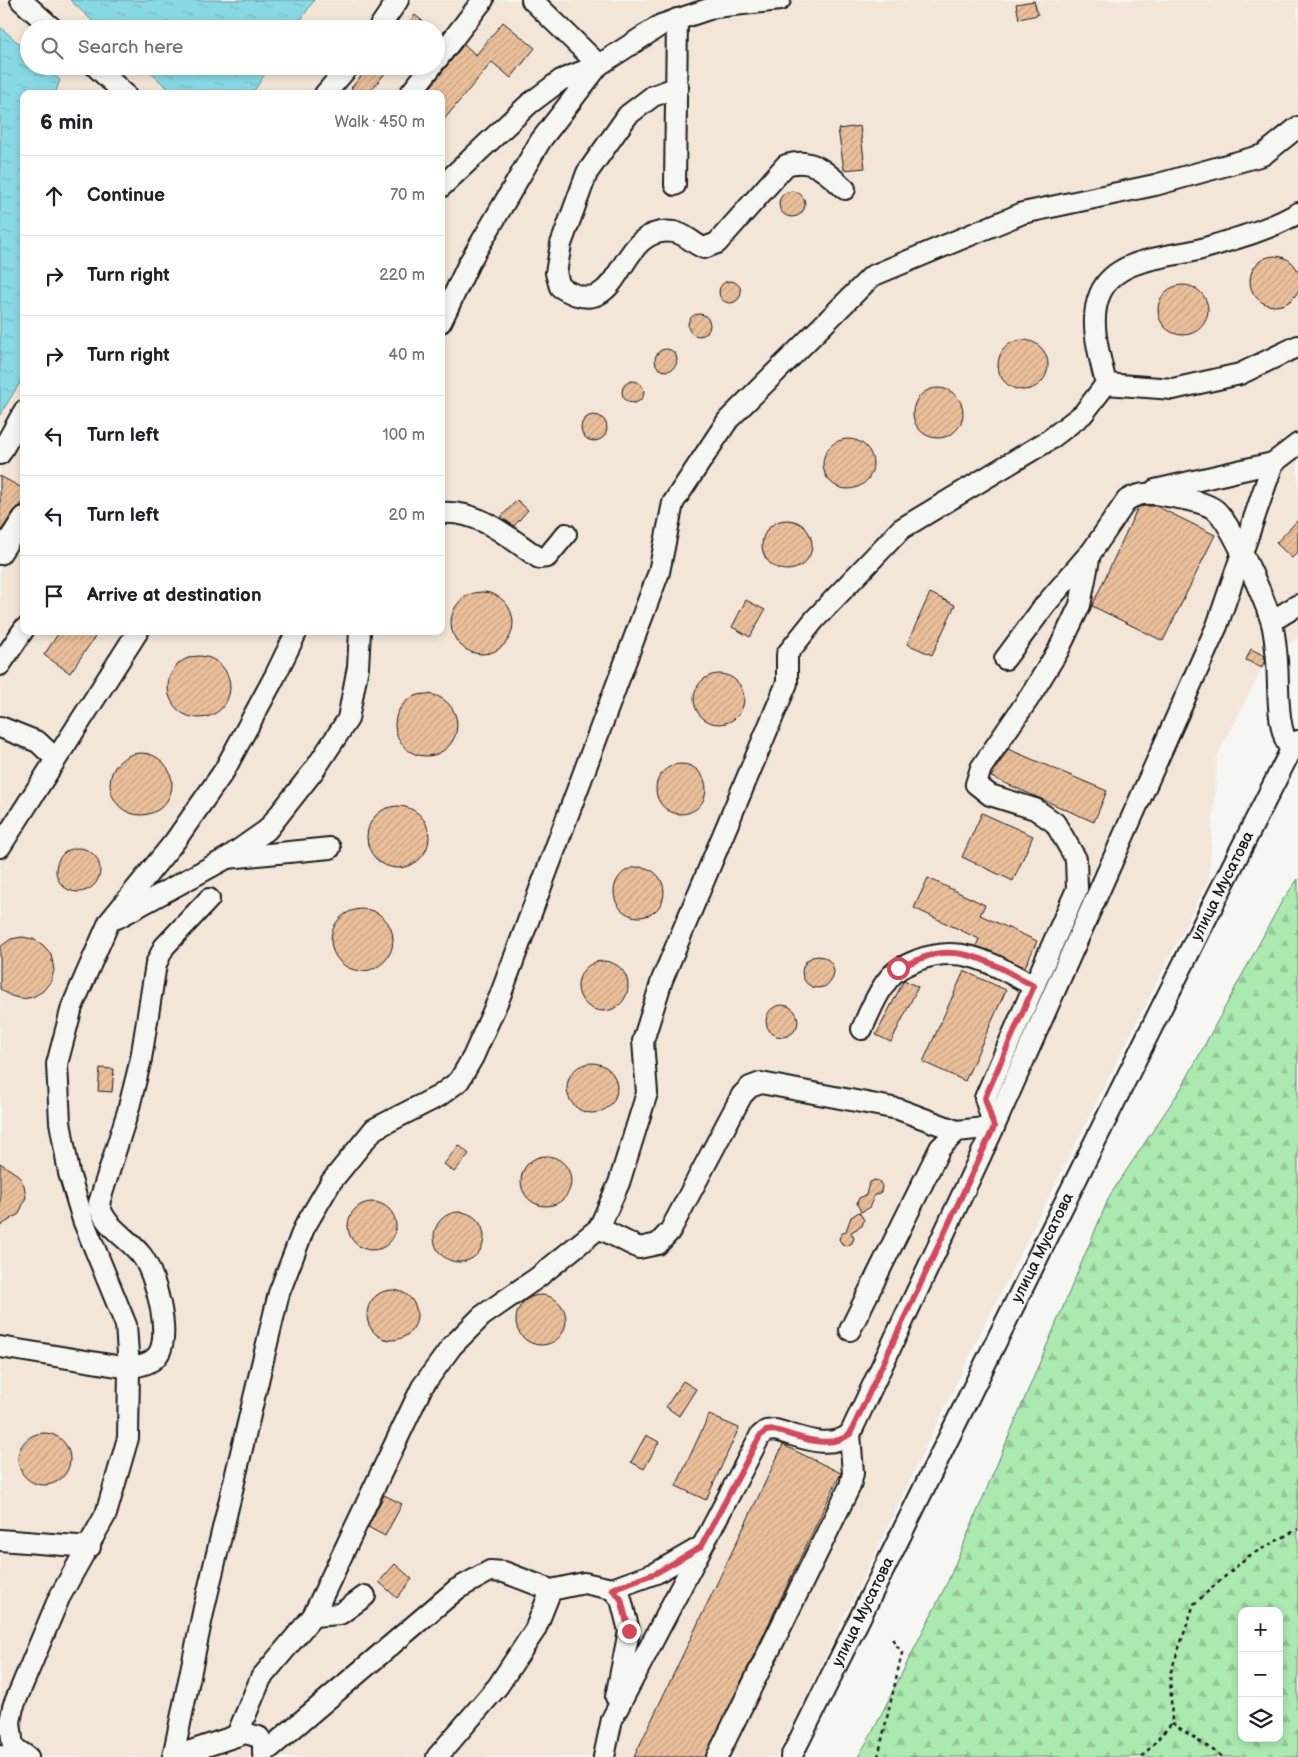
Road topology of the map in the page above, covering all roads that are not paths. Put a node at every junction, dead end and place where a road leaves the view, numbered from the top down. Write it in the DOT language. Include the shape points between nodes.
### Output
graph roads {
  1 [pos="21,0"];
  2 [pos="398,0"];
  3 [pos="483,0"];
  4 [pos="532,0"];
  5 [pos="780,0"];
  6 [pos="677,19"];
  7 [pos="43,20"];
  8 [pos="384,20"];
  9 [pos="445,49"];
  10 [pos="599,65"];
  11 [pos="105,75"];
  12 [pos="341,75"];
  13 [pos="425,75"];
  14 [pos="678,87"];
  15 [pos="121,90"];
  16 [pos="328,90"];
  17 [pos="413,90"];
  18 [pos="1298,127"];
  19 [pos="445,183"];
  20 [pos="675,185"];
  21 [pos="845,189"];
  22 [pos="1298,213"];
  23 [pos="445,314"];
  24 [pos="1298,346"];
  25 [pos="1106,384"];
  26 [pos="20,418"];
  27 [pos="1298,444"];
  28 [pos="0,454"];
  29 [pos="1273,463"];
  30 [pos="1145,492"];
  31 [pos="445,513"];
  32 [pos="20,523"];
  33 [pos="566,534"];
  34 [pos="0,554"];
  35 [pos="1090,554"];
  36 [pos="1242,555"];
  37 [pos="1298,605"];
  38 [pos="1272,621"];
  39 [pos="20,635"];
  40 [pos="135,635"];
  41 [pos="294,635"];
  42 [pos="360,635"];
  43 [pos="1005,659"];
  44 [pos="0,665"];
  45 [pos="0,727"];
  46 [pos="1294,745"];
  47 [pos="55,758"];
  48 [pos="0,847"];
  49 [pos="330,848"];
  50 [pos="228,858"];
  51 [pos="209,899"];
  52 [pos="109,922"];
  53 [pos="1034,986"];
  54 [pos="862,1029"];
  55 [pos="994,1127"];
  56 [pos="956,1130"];
  57 [pos="599,1228"];
  58 [pos="850,1330"];
  59 [pos="0,1347"];
  60 [pos="129,1368"];
  61 [pos="850,1434"];
  62 [pos="0,1540"];
  63 [pos="90,1547"];
  64 [pos="701,1547"];
  65 [pos="612,1589"];
  66 [pos="551,1590"];
  67 [pos="365,1596"];
  68 [pos="313,1616"];
  69 [pos="612,1719"];
  70 [pos="237,1735"];
  71 [pos="0,1756"];
  72 [pos="262,1756"];
  73 [pos="5,1757"];
  74 [pos="28,1757"];
  75 [pos="173,1757"];
  76 [pos="437,1757"];
  77 [pos="604,1757"];
  78 [pos="717,1757"];
  79 [pos="791,1757"];
  1 -- 7 [label="street"];
  2 -- 8 [label="street"];
  3 -- 9 [label="street"];
  4 -- 10 [label="street"];
  5 -- 6 [label="street" via="715,8"];
  6 -- 10 [label="street" via="661,25"];
  6 -- 14 [label="street"];
  10 -- 19 [label="street" via="561,80 529,104"];
  10 -- 23 [label="street" via="541,140 469,263"];
  11 -- 15 [label="street"];
  12 -- 16 [label="street"];
  13 -- 17 [label="street"];
  14 -- 20 [label="street"];
  14 -- 21 [label="street" via="653,96 628,115 587,173 561,244 556,273 560,287 566,291 586,299 598,295 614,280 634,248 660,232 675,232 704,248 717,243 786,166 810,163 826,171"];
  18 -- 75 [label="street" via="1263,155 1156,185 1023,213 872,276 728,420 673,503 659,572 500,996 473,1057 459,1082 439,1096 374,1129 331,1182 304,1228 279,1293 204,1608"];
  22 -- 25 [label="street" via="1203,249 1132,265 1112,276 1099,294 1096,317 1097,342"];
  24 -- 25 [label="street" via="1240,374 1172,389"];
  25 -- 57 [label="street" via="1083,414 1049,440 901,529 815,619 787,654 787,683 662,980 643,1041 647,1093 619,1183"];
  26 -- 28 [label="street"];
  27 -- 29 [label="street"];
  29 -- 30 [label="street"];
  29 -- 36 [label="street"];
  30 -- 35 [label="street" via="1127,500"];
  30 -- 36 [label="street" via="1195,500 1215,510 1230,530"];
  31 -- 33 [label="street" via="466,514 484,521 539,558 547,557"];
  32 -- 34 [label="street"];
  35 -- 43 [label="street" via="1045,605"];
  35 -- 53 [label="street" via="1080,605 1058,651 981,768 976,784 990,795 1035,809 1054,823 1076,858 1077,889"];
  36 -- 38 [label="street"];
  36 -- 55 [label="street" via="1217,626"];
  37 -- 38 [label="street"];
  38 -- 46 [label="street" via="1283,737"];
  39 -- 44 [label="street"];
  40 -- 47 [label="street"];
  41 -- 52 [label="street" via="276,676 224,771 175,841"];
  42 -- 50 [label="street" via="358,667 348,719 267,830"];
  45 -- 47 [label="street" via="38,742"];
  46 -- 79 [label="street, улица Мусатова" via="1156,1014 1054,1228"];
  47 -- 48 [label="street"];
  49 -- 50 [label="street"];
  50 -- 52 [label="street"];
  51 -- 60 [label="street" via="164,947 156,964 141,1059 99,1203 106,1222 143,1258 158,1292 163,1336 160,1352 151,1362"];
  52 -- 60 [label="street" via="72,1007 57,1064 60,1122 69,1173 83,1220 126,1325"];
  53 -- 54 [label="street" via="983,959 955,953 934,954 898,968 887,980"];
  53 -- 55 [label="street" via="985,1098"];
  55 -- 56 [label="street"];
  55 -- 61 [label="street"];
  56 -- 57 [label="street" via="898,1109 761,1083 742,1095 670,1231 658,1244 639,1248"];
  56 -- 58 [label="street" via="940,1148"];
  57 -- 68 [label="street" via="537,1278 482,1316 452,1346 422,1387"];
  59 -- 60 [label="street"];
  60 -- 63 [label="street" via="128,1438 106,1514"];
  61 -- 64 [label="street" via="828,1444 774,1430 766,1431 760,1436"];
  61 -- 78 [label="street" via="853,1473 850,1486"];
  62 -- 63 [label="street"];
  63 -- 74 [label="street" via="59,1598 13,1707 10,1722 13,1747"];
  64 -- 65 [label="street" via="656,1573"];
  64 -- 69 [label="street"];
  65 -- 66 [label="street" via="584,1583"];
  65 -- 69 [label="street" via="621,1599 629,1631"];
  66 -- 72 [label="street" via="504,1572 490,1572 472,1579"];
  66 -- 76 [label="street" via="535,1630 498,1686"];
  67 -- 68 [label="street" via="340,1614"];
  68 -- 70 [label="street" via="261,1678"];
  69 -- 77 [label="street"];
  70 -- 72 [label="street" via="245,1733 259,1737 263,1744"];
  70 -- 75 [label="street"];
  71 -- 73 [label="street"];
}
